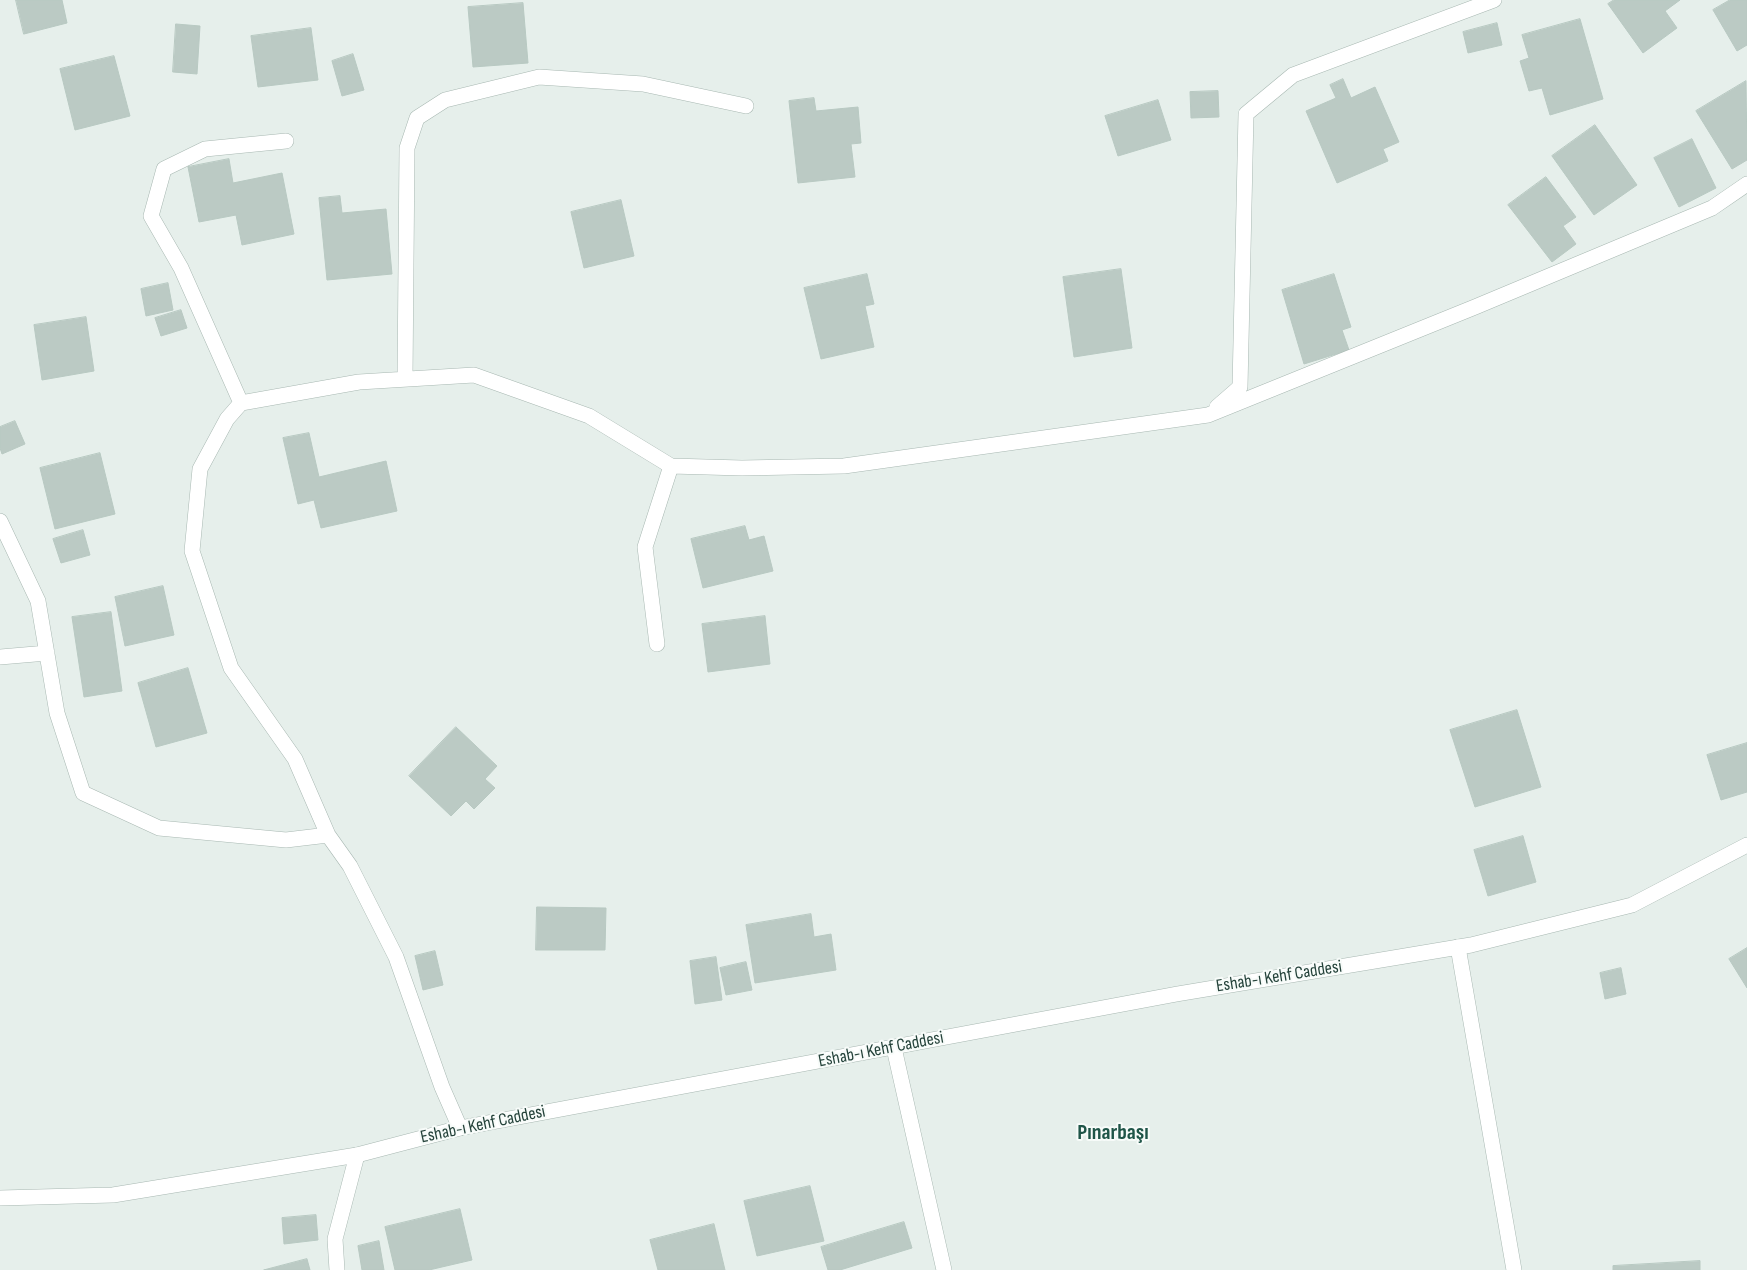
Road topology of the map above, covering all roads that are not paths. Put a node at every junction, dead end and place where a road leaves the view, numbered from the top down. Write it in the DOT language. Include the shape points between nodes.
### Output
graph roads {
  1 [pos="1494,0"];
  2 [pos="746,106"];
  3 [pos="286,141"];
  4 [pos="1747,184"];
  5 [pos="405,379"];
  6 [pos="241,402"];
  7 [pos="1208,415"];
  8 [pos="671,466"];
  9 [pos="0,521"];
  10 [pos="657,644"];
  11 [pos="47,653"];
  12 [pos="0,657"];
  13 [pos="328,835"];
  14 [pos="1747,845"];
  15 [pos="1458,947"];
  16 [pos="894,1048"];
  17 [pos="460,1128"];
  18 [pos="357,1154"];
  19 [pos="0,1198"];
  20 [pos="337,1270"];
  21 [pos="944,1270"];
  22 [pos="1514,1270"];
  1 -- 7 [label="street" via="1293,75 1246,114 1240,387"];
  2 -- 5 [label="street" via="643,84 539,77 445,100 417,118 407,148"];
  3 -- 6 [label="street" via="205,149 164,169 151,216 181,268"];
  4 -- 7 [label="street" via="1712,208"];
  5 -- 6 [label="street" via="359,382"];
  5 -- 8 [label="street" via="474,375 588,416"];
  6 -- 13 [label="street" via="227,419 200,469 192,551 231,668 296,759"];
  7 -- 8 [label="street" via="844,466"];
  8 -- 10 [label="street" via="645,548"];
  9 -- 11 [label="street" via="38,601"];
  11 -- 12 [label="street"];
  11 -- 13 [label="street" via="56,713 82,794 159,828 286,840"];
  13 -- 17 [label="street" via="350,866 396,957"];
  14 -- 15 [label="street, Eshab-ı Kehf Caddesi" via="1632,905"];
  15 -- 16 [label="street, Eshab-ı Kehf Caddesi" via="1177,994"];
  15 -- 22 [label="street"];
  16 -- 17 [label="street, Eshab-ı Kehf Caddesi"];
  16 -- 21 [label="street"];
  17 -- 18 [label="street, Eshab-ı Kehf Caddesi"];
  18 -- 19 [label="street, Eshab-ı Kehf Caddesi" via="112,1195"];
  18 -- 20 [label="street" via="334,1239"];
}
